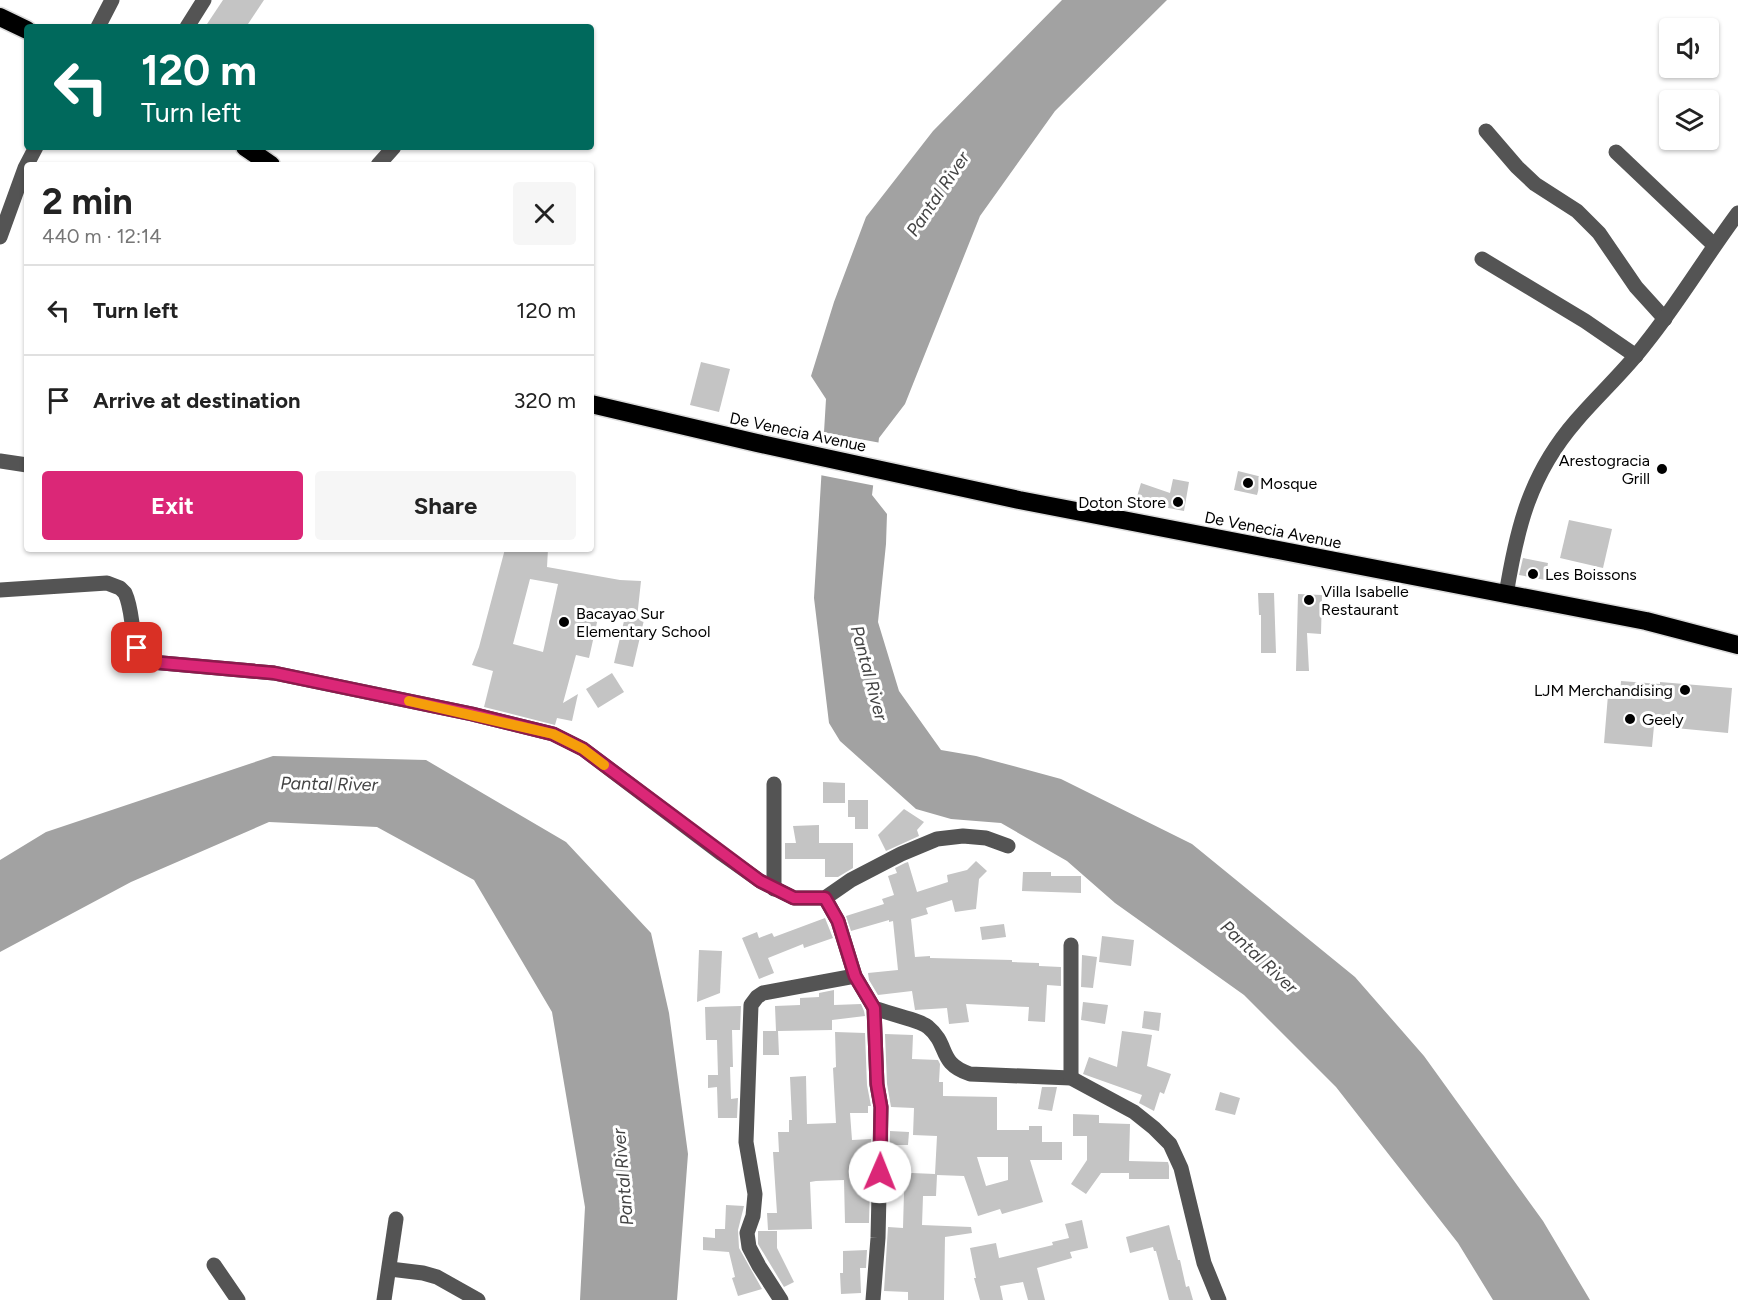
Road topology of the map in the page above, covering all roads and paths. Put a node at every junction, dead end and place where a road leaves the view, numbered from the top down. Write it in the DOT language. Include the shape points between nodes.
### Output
graph roads {
  1 [pos="112,0"];
  2 [pos="204,0"];
  3 [pos="0,17"];
  4 [pos="100,24"];
  5 [pos="189,24"];
  6 [pos="24,29"];
  7 [pos="1486,130"];
  8 [pos="249,150"];
  9 [pos="391,150"];
  10 [pos="1616,152"];
  11 [pos="267,162"];
  12 [pos="381,162"];
  13 [pos="24,171"];
  14 [pos="1738,213"];
  15 [pos="0,237"];
  16 [pos="1714,245"];
  17 [pos="1482,259"];
  18 [pos="1665,319"];
  19 [pos="1636,356"];
  20 [pos="594,405"];
  21 [pos="0,461"];
  22 [pos="24,465"];
  23 [pos="0,590"];
  24 [pos="1506,595"];
  25 [pos="1738,645"];
  26 [pos="774,784"];
  27 [pos="1008,846"];
  28 [pos="774,889"];
  29 [pos="825,898"];
  30 [pos="1071,945"];
  31 [pos="855,976"];
  32 [pos="874,1008"];
  33 [pos="1071,1078"];
  34 [pos="396,1219"];
  35 [pos="214,1265"];
  36 [pos="390,1269"];
  37 [pos="238,1300"];
  38 [pos="384,1300"];
  39 [pos="478,1300"];
  40 [pos="781,1300"];
  41 [pos="873,1300"];
  42 [pos="1219,1300"];
  1 -- 4 [label="street"];
  2 -- 5 [label="street"];
  3 -- 6 [label="highway"];
  7 -- 18 [label="street" via="1535,184 1577,211 1599,233 1636,287"];
  8 -- 11 [label="highway"];
  9 -- 12 [label="street"];
  10 -- 16 [label="street"];
  13 -- 15 [label="street"];
  14 -- 16 [label="street"];
  16 -- 18 [label="street"];
  17 -- 19 [label="street"];
  18 -- 19 [label="street"];
  19 -- 24 [label="street" via="1576,420 1535,483 1514,542"];
  20 -- 24 [label="highway, De Venecia Avenue" via="1019,500"];
  21 -- 22 [label="street"];
  23 -- 28 [label="street" via="107,584 125,593 137,648 151,662 274,673 553,734 583,749"];
  24 -- 25 [label="highway, De Venecia Avenue" via="1646,621"];
  26 -- 28 [label="street"];
  27 -- 29 [label="street" via="986,838 937,839 851,880"];
  28 -- 29 [label="street" via="794,898"];
  29 -- 31 [label="street" via="838,921"];
  30 -- 33 [label="street"];
  31 -- 32 [label="street"];
  31 -- 40 [label="street" via="763,993 751,1005 746,1142 754,1194 747,1233 749,1247"];
  32 -- 33 [label="street" via="925,1024 934,1032 950,1064 958,1070 970,1074"];
  32 -- 41 [label="street" via="881,1107"];
  33 -- 42 [label="street" via="1134,1112 1170,1144 1180,1168 1204,1263"];
  34 -- 36 [label="street"];
  35 -- 37 [label="street"];
  36 -- 38 [label="street"];
  36 -- 39 [label="street" via="437,1277"];
}
